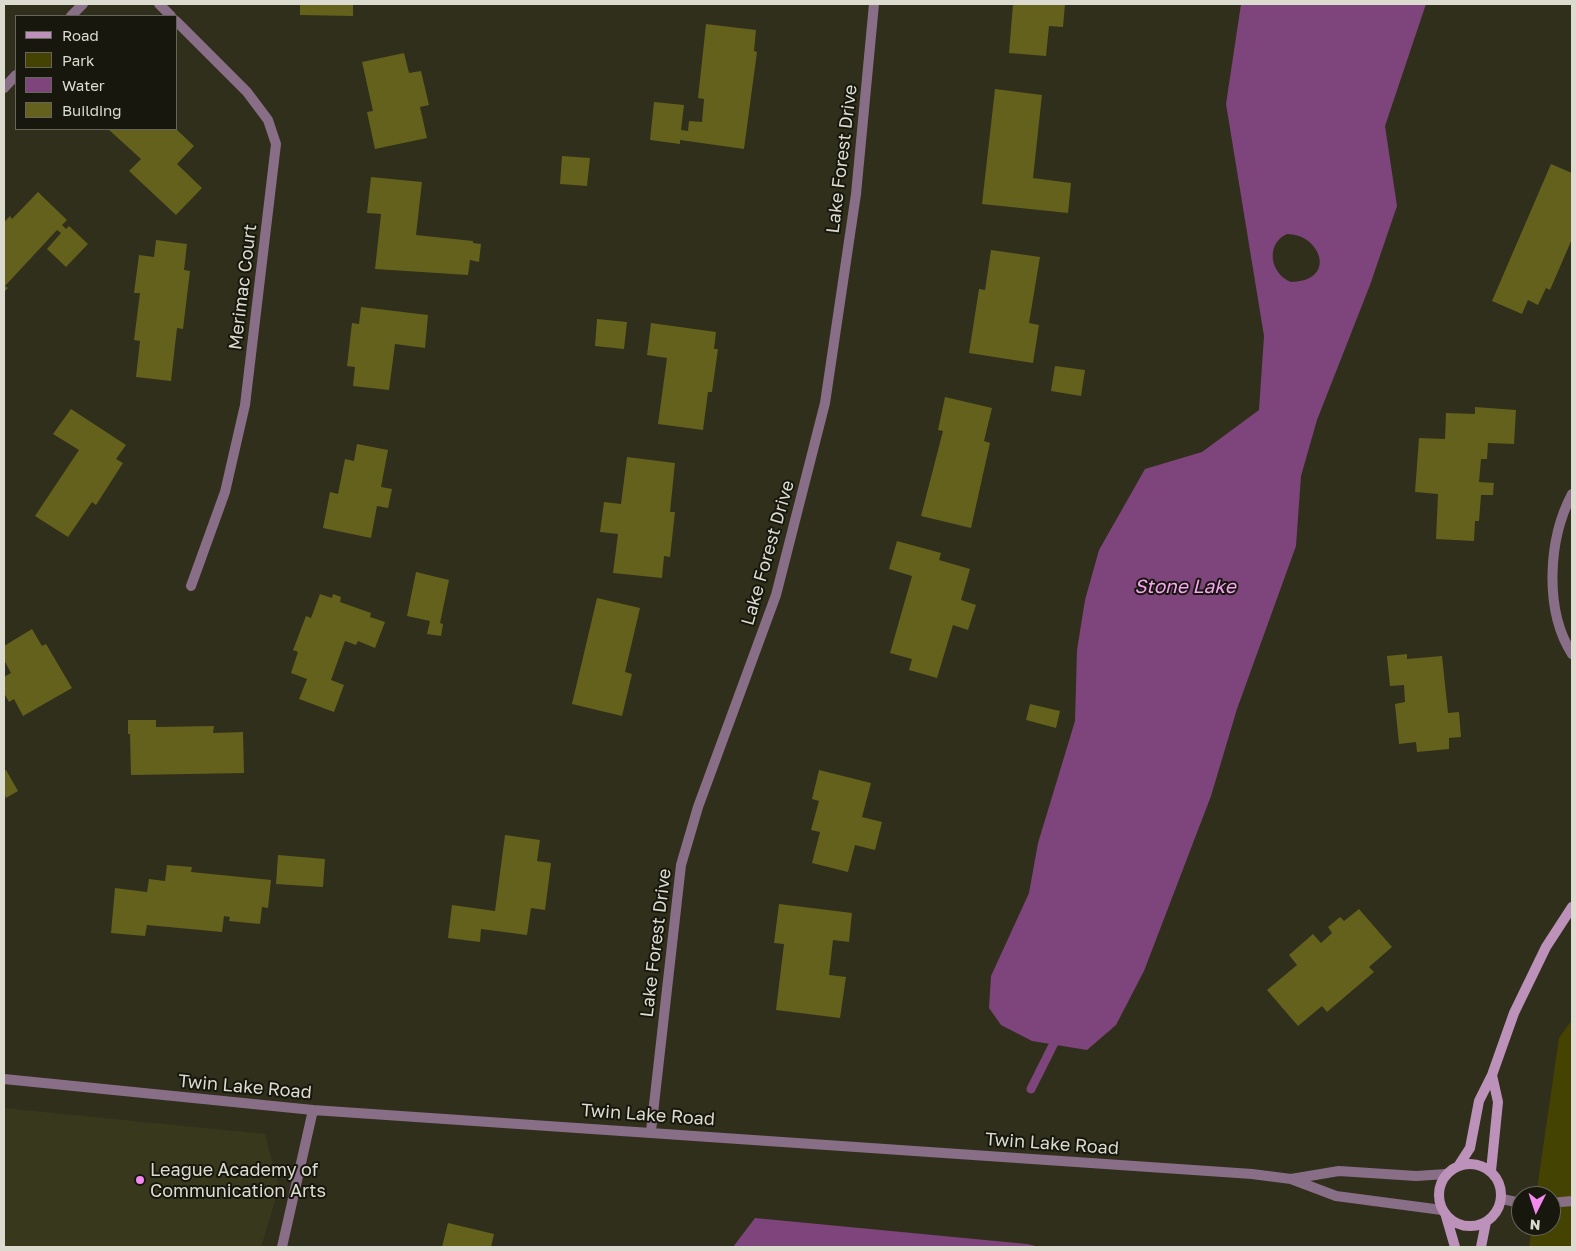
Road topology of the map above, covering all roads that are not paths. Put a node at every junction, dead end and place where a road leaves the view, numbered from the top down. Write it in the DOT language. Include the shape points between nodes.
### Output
graph roads {
  1 [pos="83,4"];
  2 [pos="159,4"];
  3 [pos="874,4"];
  4 [pos="72,15"];
  5 [pos="170,15"];
  6 [pos="178,23"];
  7 [pos="15,76"];
  8 [pos="4,88"];
  9 [pos="1572,494"];
  10 [pos="191,586"];
  11 [pos="1572,654"];
  12 [pos="1572,906"];
  13 [pos="1492,1075"];
  14 [pos="4,1080"];
  15 [pos="313,1110"];
  16 [pos="651,1131"];
  17 [pos="1459,1165"];
  18 [pos="1491,1171"];
  19 [pos="1447,1174"];
  20 [pos="1291,1179"];
  21 [pos="1502,1199"];
  22 [pos="1511,1201"];
  23 [pos="1444,1212"];
  24 [pos="1486,1222"];
  25 [pos="282,1247"];
  26 [pos="1455,1247"];
  27 [pos="1480,1247"];
  1 -- 4 [label="street"];
  2 -- 5 [label="street"];
  3 -- 16 [label="street, Lake Forest Drive" via="856,194 825,403 776,595 698,807 681,865"];
  6 -- 10 [label="street, Merimac Court" via="247,92 268,120 276,144 245,405 225,492"];
  7 -- 8 [label="street"];
  9 -- 11 [label="street" via="1553,556 1552,590 1559,622"];
  12 -- 13 [label="street" via="1531,976"];
  13 -- 17 [label="street" via="1480,1101 1470,1148"];
  13 -- 18 [label="street" via="1498,1102"];
  14 -- 15 [label="street, Twin Lake Road"];
  15 -- 16 [label="street, Twin Lake Road"];
  15 -- 25 [label="street"];
  16 -- 20 [label="street, Twin Lake Road"];
  17 -- 18 [label="street" via="1476,1164"];
  17 -- 19 [label="street"];
  18 -- 21 [label="street" via="1498,1179"];
  19 -- 20 [label="street, Twin Lake Road" via="1416,1176 1339,1171"];
  19 -- 23 [label="street" via="1439,1191"];
  20 -- 23 [label="street, Twin Lake Road" via="1336,1196"];
  21 -- 22 [label="street"];
  21 -- 24 [label="street" via="1499,1208"];
  23 -- 24 [label="street" via="1460,1225"];
  23 -- 26 [label="street"];
  24 -- 27 [label="street"];
}
